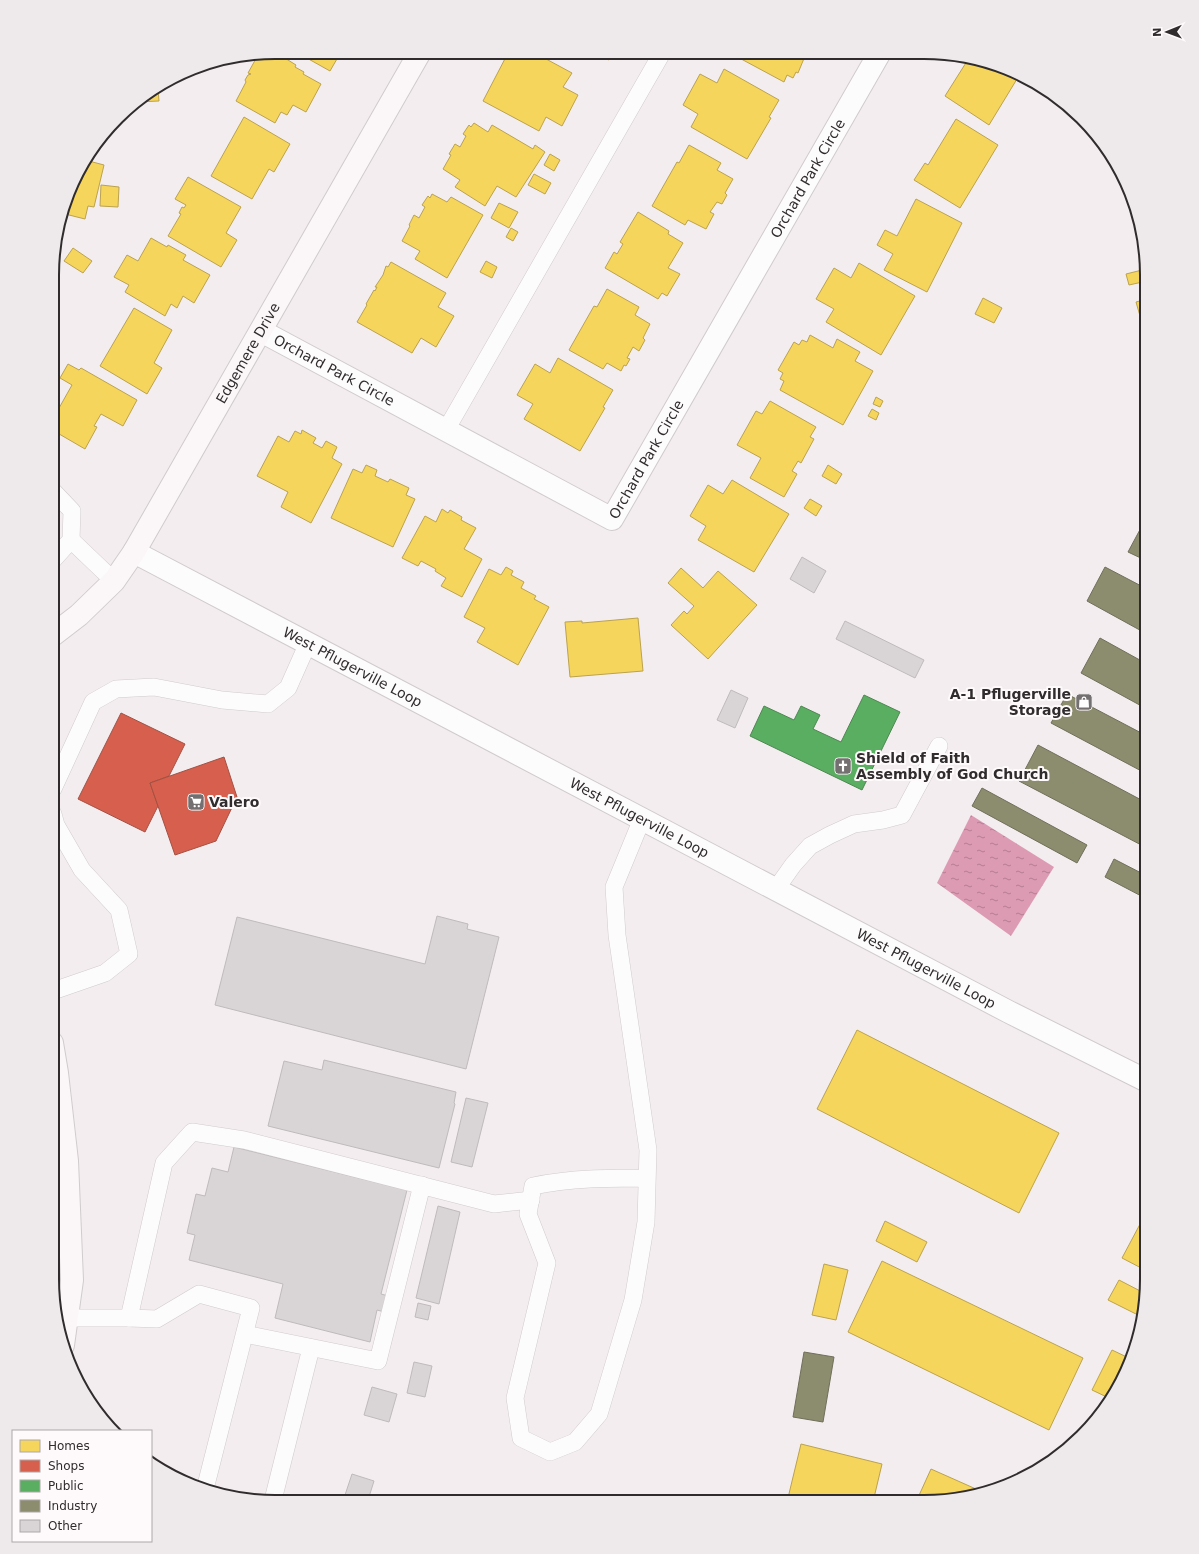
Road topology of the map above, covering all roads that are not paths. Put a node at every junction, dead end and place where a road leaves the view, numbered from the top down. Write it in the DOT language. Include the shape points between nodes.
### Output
graph roads {
  1 [pos="416,59"];
  2 [pos="659,59"];
  3 [pos="876,59"];
  4 [pos="261,331"];
  5 [pos="446,430"];
  6 [pos="59,497"];
  7 [pos="71,540"];
  8 [pos="134,552"];
  9 [pos="59,553"];
  10 [pos="114,581"];
  11 [pos="59,631"];
  12 [pos="308,643"];
  13 [pos="939,746"];
  14 [pos="59,776"];
  15 [pos="642,819"];
  16 [pos="59,830"];
  17 [pos="776,889"];
  18 [pos="59,989"];
  19 [pos="1140,1078"];
  20 [pos="59,1091"];
  21 [pos="647,1178"];
  22 [pos="422,1185"];
  23 [pos="531,1200"];
  24 [pos="62,1317"];
  25 [pos="62,1318"];
  26 [pos="129,1318"];
  27 [pos="245,1334"];
  28 [pos="311,1348"];
  29 [pos="206,1484"];
  30 [pos="274,1495"];
  1 -- 4 [label="street, Edgemere Drive"];
  2 -- 5 [label="lane"];
  3 -- 5 [label="street, Orchard Park Circle" via="612,519"];
  4 -- 5 [label="street, Orchard Park Circle"];
  4 -- 8 [label="street, Edgemere Drive"];
  6 -- 7 [label="lane" via="72,511"];
  7 -- 9 [label="lane"];
  7 -- 10 [label="lane"];
  8 -- 10 [label="street, Edgemere Drive"];
  8 -- 12 [label="street, West Pflugerville Loop"];
  10 -- 11 [label="street, Edgemere Drive" via="80,615"];
  12 -- 14 [label="lane" via="288,688 268,704 222,700 154,687 116,689 93,702"];
  12 -- 15 [label="street, West Pflugerville Loop"];
  13 -- 17 [label="lane" via="902,815 854,824 816,842 793,865"];
  15 -- 17 [label="street, West Pflugerville Loop"];
  15 -- 21 [label="lane" via="614,887 617,935 648,1150"];
  16 -- 18 [label="lane" via="82,870 119,910 129,954 105,973"];
  17 -- 19 [label="street, West Pflugerville Loop" via="1009,1012"];
  20 -- 24 [label="street" via="67,1161 72,1280"];
  21 -- 23 [label="lane" via="557,1181 533,1186"];
  21 -- 23 [label="lane" via="646,1222 632,1300 599,1414 575,1442 550,1452 521,1438 515,1398 547,1263 528,1214"];
  22 -- 23 [label="lane" via="494,1204"];
  22 -- 26 [label="lane" via="244,1140 192,1132 164,1163"];
  22 -- 28 [label="lane" via="378,1361"];
  25 -- 26 [label="lane"];
  26 -- 27 [label="lane" via="157,1319 199,1294 251,1308"];
  27 -- 28 [label="lane"];
  27 -- 29 [label="lane"];
  28 -- 30 [label="lane"];
}
